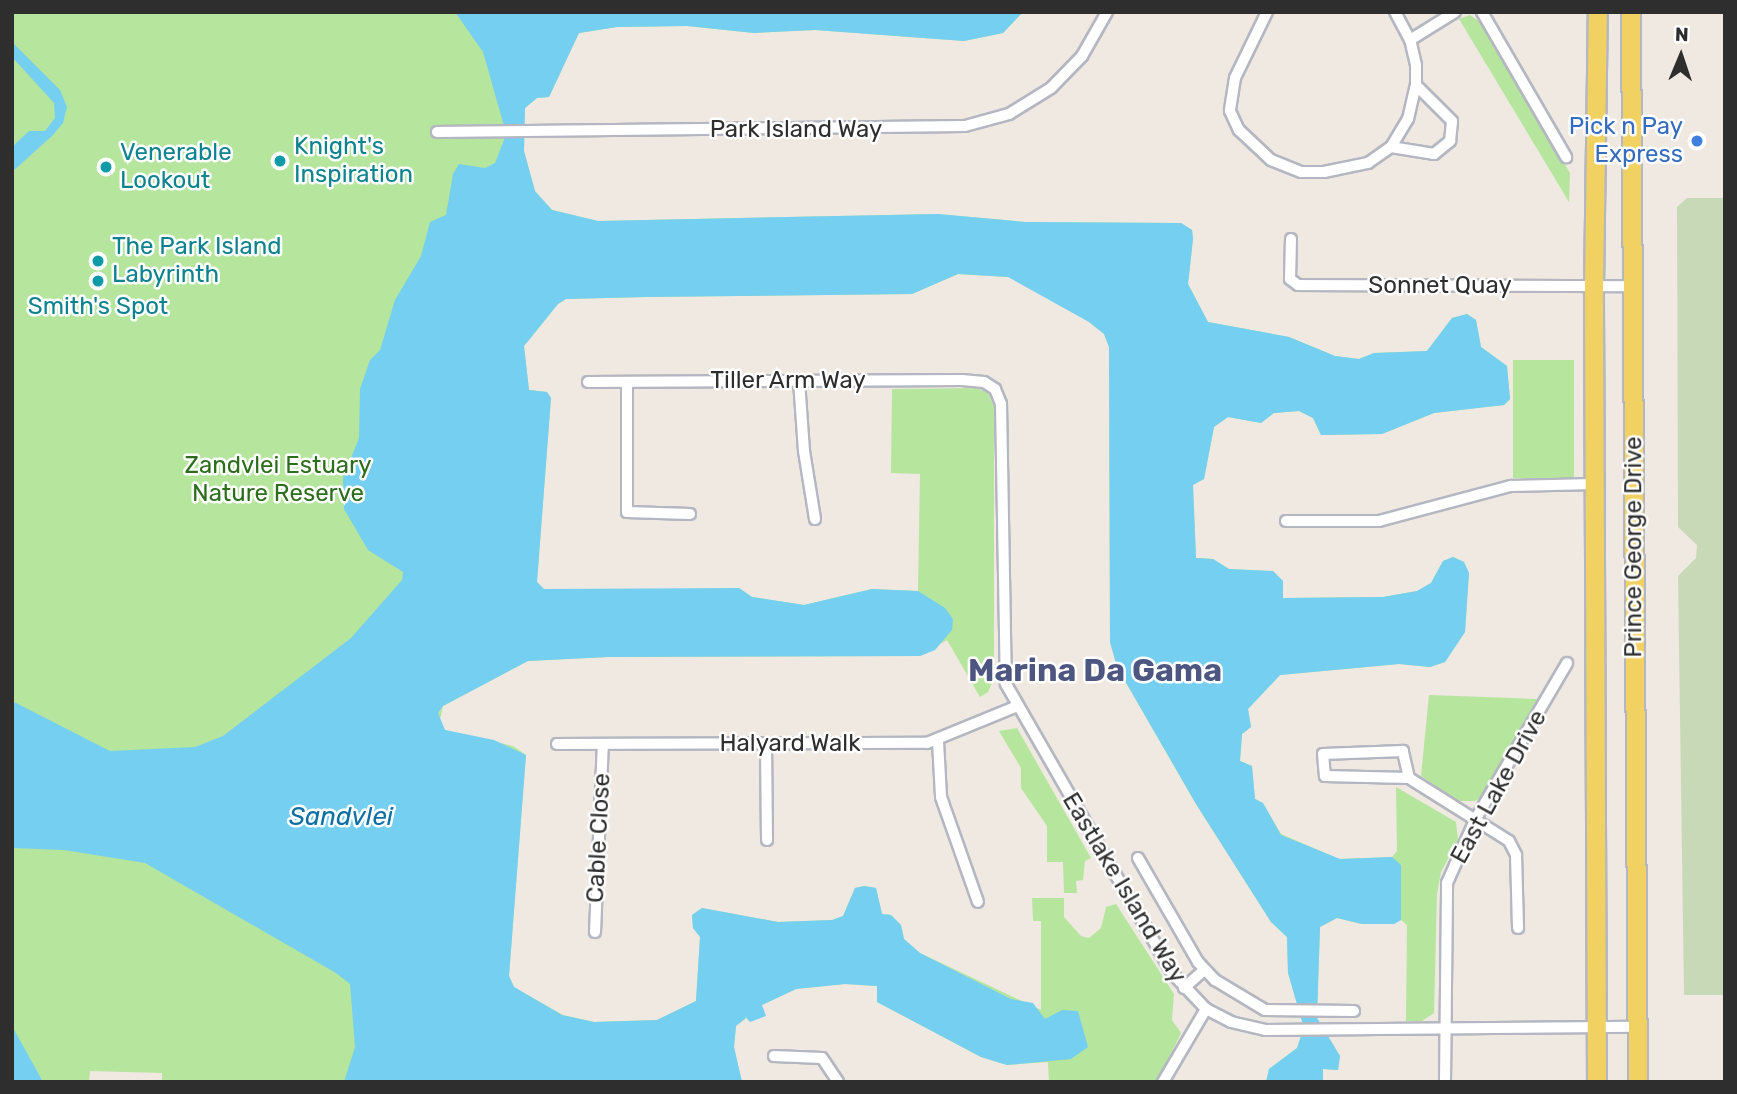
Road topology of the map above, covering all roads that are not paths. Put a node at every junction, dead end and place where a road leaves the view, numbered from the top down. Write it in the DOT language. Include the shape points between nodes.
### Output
graph roads {
  1 [pos="1107,12"];
  2 [pos="1267,12"];
  3 [pos="1395,12"];
  4 [pos="1455,12"];
  5 [pos="1482,12"];
  6 [pos="1598,12"];
  7 [pos="1631,12"];
  8 [pos="1410,40"];
  9 [pos="1416,85"];
  10 [pos="438,132"];
  11 [pos="1391,147"];
  12 [pos="1566,157"];
  13 [pos="1291,239"];
  14 [pos="1633,286"];
  15 [pos="1594,287"];
  16 [pos="799,381"];
  17 [pos="588,382"];
  18 [pos="627,382"];
  19 [pos="988,384"];
  20 [pos="1594,484"];
  21 [pos="690,514"];
  22 [pos="816,519"];
  23 [pos="1286,521"];
  24 [pos="1567,663"];
  25 [pos="1015,707"];
  26 [pos="938,741"];
  27 [pos="557,744"];
  28 [pos="603,744"];
  29 [pos="766,744"];
  30 [pos="1409,778"];
  31 [pos="1475,820"];
  32 [pos="767,840"];
  33 [pos="1138,858"];
  34 [pos="978,902"];
  35 [pos="1518,928"];
  36 [pos="595,932"];
  37 [pos="1204,970"];
  38 [pos="1184,988"];
  39 [pos="1206,1009"];
  40 [pos="1354,1011"];
  41 [pos="1597,1027"];
  42 [pos="1637,1027"];
  43 [pos="1445,1029"];
  44 [pos="774,1056"];
  45 [pos="838,1082"];
  46 [pos="1163,1082"];
  47 [pos="1445,1082"];
  48 [pos="1597,1082"];
  49 [pos="1638,1082"];
  1 -- 10 [label="street, Park Island Way" via="1082,56 1051,88 1009,114 976,124"];
  2 -- 11 [label="street" via="1231,90 1230,111 1246,139 1271,160 1301,172 1359,166"];
  3 -- 8 [label="street"];
  4 -- 8 [label="street"];
  5 -- 12 [label="street"];
  6 -- 15 [label="main road, Prince George Drive"];
  7 -- 14 [label="main road, Prince George Drive"];
  8 -- 9 [label="street"];
  9 -- 11 [label="street" via="1408,119"];
  9 -- 11 [label="street" via="1451,121 1450,141 1434,154"];
  13 -- 15 [label="street, Sonnet Quay" via="1290,279 1298,285"];
  14 -- 15 [label="street, Sonnet Quay"];
  14 -- 42 [label="main road, Prince George Drive"];
  15 -- 20 [label="main road, Prince George Drive"];
  16 -- 18 [label="street, Tiller Arm Way"];
  16 -- 19 [label="street, Tiller Arm Way" via="962,380"];
  16 -- 22 [label="street" via="804,451"];
  17 -- 18 [label="street, Tiller Arm Way"];
  18 -- 21 [label="street" via="627,509 631,515"];
  19 -- 25 [label="street, Eastlake Island Way" via="1001,404 1002,661"];
  20 -- 23 [label="street" via="1511,486 1379,521"];
  20 -- 41 [label="main road, Prince George Drive"];
  24 -- 31 [label="street, East Lake Drive"];
  25 -- 26 [label="street, Halyard Walk"];
  25 -- 38 [label="street, Eastlake Island Way"];
  26 -- 29 [label="street, Halyard Walk"];
  26 -- 34 [label="street" via="941,797"];
  27 -- 28 [label="street, Halyard Walk"];
  28 -- 29 [label="street, Halyard Walk"];
  28 -- 36 [label="street, Cable Close"];
  29 -- 32 [label="street"];
  30 -- 30 [label="street" via="1325,776 1323,754 1403,751"];
  30 -- 31 [label="street"];
  31 -- 35 [label="street" via="1514,849"];
  31 -- 43 [label="street, East Lake Drive" via="1445,891"];
  33 -- 37 [label="street"];
  37 -- 38 [label="street"];
  37 -- 40 [label="street" via="1251,1005"];
  38 -- 39 [label="street, Eastlake Island Way"];
  39 -- 43 [label="street, Eastlake Island Way" via="1243,1026 1290,1031"];
  39 -- 46 [label="street"];
  41 -- 42 [label="street, Eastlake Island Way"];
  41 -- 43 [label="street, Eastlake Island Way"];
  41 -- 48 [label="main road, Prince George Drive"];
  42 -- 49 [label="main road, Prince George Drive"];
  43 -- 47 [label="street, East Lake Drive"];
  44 -- 45 [label="street" via="822,1058"];
}
